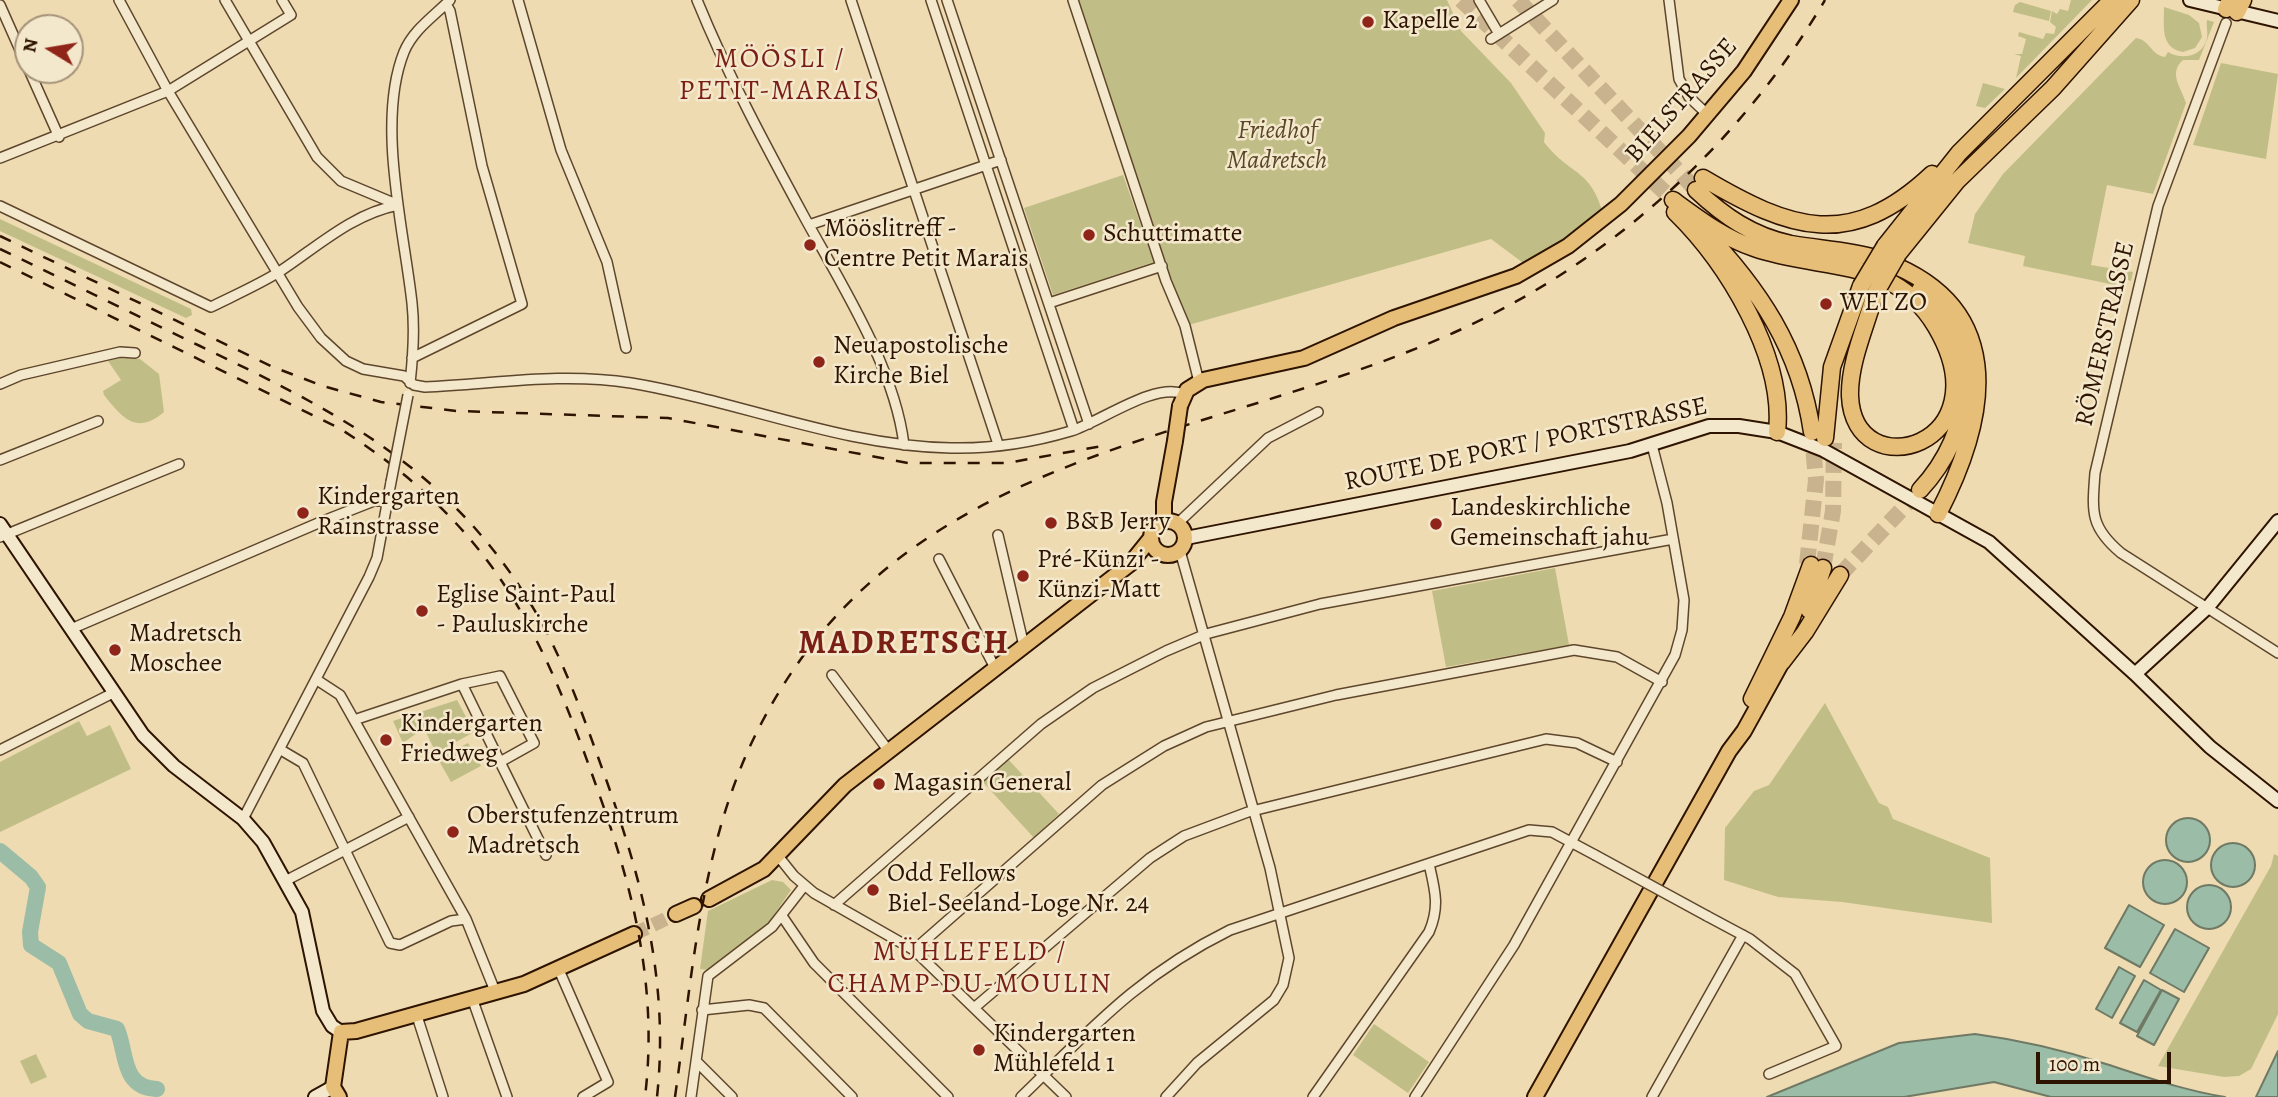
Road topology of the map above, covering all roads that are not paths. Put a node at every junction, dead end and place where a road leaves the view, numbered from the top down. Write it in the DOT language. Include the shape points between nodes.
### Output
graph roads {
  1 [pos="119,0"];
  2 [pos="225,0"];
  3 [pos="518,0"];
  4 [pos="696,0"];
  5 [pos="851,0"];
  6 [pos="931,0"];
  7 [pos="947,0"];
  8 [pos="1073,0"];
  9 [pos="1479,0"];
  10 [pos="1553,0"];
  11 [pos="1669,0"];
  12 [pos="1791,0"];
  13 [pos="2131,0"];
  14 [pos="2190,0"];
  15 [pos="284,2"];
  16 [pos="448,2"];
  17 [pos="2107,3"];
  18 [pos="0,5"];
  19 [pos="2232,9"];
  20 [pos="2278,21"];
  21 [pos="14,37"];
  22 [pos="248,40"];
  23 [pos="35,84"];
  24 [pos="168,92"];
  25 [pos="1708,115"];
  26 [pos="59,137"];
  27 [pos="1959,153"];
  28 [pos="0,158"];
  29 [pos="1001,160"];
  30 [pos="985,166"];
  31 [pos="915,190"];
  32 [pos="1671,202"];
  33 [pos="398,205"];
  34 [pos="0,206"];
  35 [pos="809,225"];
  36 [pos="1889,254"];
  37 [pos="1162,266"];
  38 [pos="277,273"];
  39 [pos="1868,290"];
  40 [pos="1049,303"];
  41 [pos="626,348"];
  42 [pos="135,353"];
  43 [pos="412,358"];
  44 [pos="1199,382"];
  45 [pos="410,383"];
  46 [pos="0,384"];
  47 [pos="1182,400"];
  48 [pos="1318,412"];
  49 [pos="98,421"];
  50 [pos="1089,424"];
  51 [pos="1074,430"];
  52 [pos="1771,431"];
  53 [pos="998,444"];
  54 [pos="1652,444"];
  55 [pos="904,445"];
  56 [pos="0,460"];
  57 [pos="179,464"];
  58 [pos="1920,490"];
  59 [pos="387,501"];
  60 [pos="1938,514"];
  61 [pos="2278,521"];
  62 [pos="1171,522"];
  63 [pos="2,531"];
  64 [pos="998,535"];
  65 [pos="1151,538"];
  66 [pos="1673,539"];
  67 [pos="1183,544"];
  68 [pos="1162,554"];
  69 [pos="939,559"];
  70 [pos="1130,564"];
  71 [pos="1840,575"];
  72 [pos="2208,607"];
  73 [pos="71,629"];
  74 [pos="1206,634"];
  75 [pos="1024,646"];
  76 [pos="2278,653"];
  77 [pos="1783,662"];
  78 [pos="995,668"];
  79 [pos="2135,674"];
  80 [pos="832,675"];
  81 [pos="317,680"];
  82 [pos="1662,682"];
  83 [pos="462,684"];
  84 [pos="113,693"];
  85 [pos="1752,699"];
  86 [pos="1229,719"];
  87 [pos="354,720"];
  88 [pos="0,750"];
  89 [pos="888,750"];
  90 [pos="281,751"];
  91 [pos="1729,751"];
  92 [pos="500,762"];
  93 [pos="1616,762"];
  94 [pos="2278,801"];
  95 [pos="1253,811"];
  96 [pos="409,817"];
  97 [pos="243,820"];
  98 [pos="1572,842"];
  99 [pos="348,849"];
  100 [pos="546,855"];
  101 [pos="778,856"];
  102 [pos="1429,864"];
  103 [pos="287,880"];
  104 [pos="804,886"];
  105 [pos="709,899"];
  106 [pos="834,905"];
  107 [pos="694,906"];
  108 [pos="1280,911"];
  109 [pos="676,914"];
  110 [pos="782,916"];
  111 [pos="444,918"];
  112 [pos="466,919"];
  113 [pos="634,934"];
  114 [pos="1743,935"];
  115 [pos="914,950"];
  116 [pos="559,970"];
  117 [pos="495,991"];
  118 [pos="472,998"];
  119 [pos="974,1008"];
  120 [pos="702,1010"];
  121 [pos="416,1013"];
  122 [pos="341,1032"];
  123 [pos="696,1061"];
  124 [pos="1769,1074"];
  125 [pos="1043,1076"];
  126 [pos="336,1092"];
  127 [pos="315,1097"];
  128 [pos="443,1097"];
  129 [pos="507,1097"];
  130 [pos="583,1097"];
  131 [pos="691,1097"];
  132 [pos="732,1097"];
  133 [pos="852,1097"];
  134 [pos="948,1097"];
  135 [pos="1021,1097"];
  136 [pos="1066,1097"];
  137 [pos="1167,1097"];
  138 [pos="1313,1097"];
  139 [pos="1415,1097"];
  140 [pos="1535,1097"];
  141 [pos="1651,1097"];
  1 -- 24 [label="street"];
  2 -- 22 [label="street"];
  3 -- 41 [label="street" via="561,150 607,262"];
  4 -- 35 [label="street" via="723,62"];
  5 -- 31 [label="street"];
  6 -- 30 [label="street"];
  7 -- 29 [label="street"];
  8 -- 37 [label="street"];
  9 -- 10 [label="street" via="1495,36"];
  11 -- 25 [label="street" via="1679,79 1689,97"];
  12 -- 25 [label="main road, BIELSTRASSE"];
  13 -- 36 [label="highway" via="2053,88 1956,181"];
  14 -- 19 [label="main road"];
  15 -- 22 [label="street" via="291,15"];
  16 -- 33 [label="street" via="411,39 401,63 394,116"];
  16 -- 43 [label="street" via="482,166 523,304"];
  17 -- 27 [label="highway"];
  18 -- 21 [label="street"];
  19 -- 20 [label="main road"];
  19 -- 72 [label="street, RÖMERSTRASSE" via="2158,206 2095,473 2092,510 2101,536 2121,553"];
  22 -- 24 [label="street"];
  22 -- 33 [label="street" via="331,174"];
  23 -- 26 [label="street"];
  24 -- 26 [label="street"];
  24 -- 38 [label="street"];
  25 -- 44 [label="main road, BIELSTRASSE" via="1653,174 1597,224 1544,261 1304,358"];
  26 -- 28 [label="street"];
  27 -- 36 [label="highway"];
  27 -- 36 [label="highway" via="1879,215 1836,224 1772,215 1699,184 1737,223 1764,237"];
  29 -- 30 [label="street"];
  29 -- 40 [label="street"];
  30 -- 31 [label="street"];
  30 -- 51 [label="street"];
  31 -- 35 [label="street"];
  31 -- 53 [label="street"];
  32 -- 39 [label="highway" via="1732,260 1772,314 1824,437 1832,367"];
  32 -- 39 [label="highway" via="1736,241 1772,254 1867,271 1904,290 1924,309 1946,349 1953,398 1941,428 1911,447 1873,440 1851,408 1852,376"];
  32 -- 52 [label="highway" via="1711,252 1743,303 1779,399"];
  33 -- 38 [label="street" via="377,209"];
  33 -- 43 [label="street" via="413,305"];
  34 -- 38 [label="street" via="207,305"];
  35 -- 55 [label="street" via="875,353"];
  36 -- 39 [label="highway, bridge"];
  36 -- 58 [label="highway" via="1938,309 1954,338 1962,368 1964,398 1958,430 1944,461"];
  36 -- 60 [label="highway" via="1945,299 1965,328 1975,356 1979,388 1974,425"];
  37 -- 40 [label="street"];
  37 -- 44 [label="street" via="1185,326"];
  38 -- 45 [label="street" via="309,323 346,361 404,376"];
  40 -- 50 [label="street"];
  42 -- 46 [label="street" via="120,352"];
  43 -- 45 [label="street"];
  44 -- 47 [label="main road"];
  45 -- 55 [label="street" via="425,387 532,377 606,380 682,394 850,437"];
  45 -- 59 [label="street, bridge"];
  47 -- 50 [label="street" via="1164,390"];
  47 -- 62 [label="main road, bridge" via="1164,502"];
  48 -- 62 [label="street" via="1268,438"];
  49 -- 56 [label="street"];
  50 -- 51 [label="street"];
  51 -- 53 [label="street"];
  52 -- 54 [label="main road, ROUTE DE PORT / PORTSTRASSE" via="1709,426"];
  52 -- 60 [label="main road, ROUTE DE PORT / PORTSTRASSE" via="1823,450"];
  53 -- 55 [label="street" via="953,448"];
  54 -- 66 [label="street"];
  54 -- 67 [label="main road, ROUTE DE PORT / PORTSTRASSE"];
  57 -- 63 [label="street"];
  59 -- 73 [label="street" via="374,501 321,521"];
  59 -- 81 [label="street" via="377,558"];
  60 -- 79 [label="main road, ROUTE DE PORT / PORTSTRASSE" via="2009,558"];
  61 -- 72 [label="main road"];
  62 -- 65 [label="main road" via="1153,529"];
  62 -- 67 [label="main road"];
  63 -- 73 [label="main road"];
  64 -- 75 [label="street"];
  65 -- 68 [label="main road"];
  65 -- 70 [label="main road"];
  66 -- 74 [label="street" via="1320,604"];
  66 -- 82 [label="street" via="1684,617 1675,655"];
  67 -- 68 [label="main road" via="1171,555"];
  67 -- 74 [label="street"];
  68 -- 70 [label="main road"];
  69 -- 78 [label="street"];
  70 -- 75 [label="main road"];
  71 -- 77 [label="highway"];
  72 -- 76 [label="street, RÖMERSTRASSE"];
  72 -- 79 [label="main road"];
  73 -- 84 [label="main road"];
  74 -- 86 [label="street"];
  74 -- 106 [label="street" via="1093,688 1041,724"];
  75 -- 78 [label="main road"];
  77 -- 85 [label="highway" via="1808,614 1814,565"];
  77 -- 91 [label="main road"];
  78 -- 89 [label="main road"];
  79 -- 94 [label="main road, ROUTE DE PORT / PORTSTRASSE" via="2210,747"];
  80 -- 89 [label="street"];
  81 -- 87 [label="street" via="340,695"];
  81 -- 90 [label="street"];
  82 -- 86 [label="street" via="1617,657 1574,650"];
  82 -- 93 [label="street"];
  83 -- 87 [label="street"];
  83 -- 92 [label="street"];
  83 -- 92 [label="street" via="500,676 534,743"];
  84 -- 88 [label="street"];
  84 -- 97 [label="main road" via="167,759"];
  85 -- 91 [label="main road"];
  86 -- 95 [label="street"];
  86 -- 115 [label="street" via="1164,746 1112,778"];
  87 -- 96 [label="street"];
  89 -- 101 [label="main road" via="832,798"];
  90 -- 97 [label="street"];
  90 -- 99 [label="street" via="303,763"];
  91 -- 140 [label="main road"];
  92 -- 100 [label="street"];
  93 -- 95 [label="street" via="1577,743 1546,739"];
  93 -- 98 [label="street"];
  95 -- 108 [label="street"];
  95 -- 119 [label="street" via="1184,836 1150,858"];
  96 -- 99 [label="street"];
  96 -- 112 [label="street"];
  97 -- 103 [label="main road"];
  98 -- 102 [label="street" via="1544,830 1529,831"];
  98 -- 114 [label="street, bridge"];
  98 -- 139 [label="street" via="1503,964"];
  99 -- 103 [label="street"];
  99 -- 112 [label="street" via="390,943 400,945"];
  101 -- 104 [label="street"];
  101 -- 105 [label="main road" via="758,874"];
  102 -- 108 [label="street"];
  102 -- 138 [label="street" via="1437,899 1429,932"];
  103 -- 122 [label="main road" via="309,933 323,1010"];
  104 -- 106 [label="street"];
  104 -- 110 [label="street"];
  106 -- 115 [label="street"];
  107 -- 109 [label="main road"];
  108 -- 125 [label="street" via="1230,930 1161,968 1105,1013"];
  108 -- 137 [label="street" via="1289,958 1279,993 1267,1008 1197,1063"];
  110 -- 120 [label="street" via="711,973"];
  110 -- 134 [label="street" via="814,964"];
  111 -- 112 [label="street"];
  112 -- 117 [label="street"];
  113 -- 116 [label="main road"];
  114 -- 124 [label="street" via="1795,974 1836,1046"];
  114 -- 141 [label="street"];
  115 -- 119 [label="street"];
  116 -- 117 [label="main road"];
  116 -- 130 [label="street" via="608,1082"];
  117 -- 118 [label="main road"];
  118 -- 121 [label="main road"];
  118 -- 129 [label="street"];
  119 -- 125 [label="street"];
  120 -- 123 [label="street"];
  120 -- 133 [label="street" via="764,1008"];
  121 -- 122 [label="main road"];
  121 -- 128 [label="street"];
  122 -- 126 [label="main road"];
  123 -- 131 [label="street"];
  123 -- 132 [label="street"];
  125 -- 135 [label="street"];
  125 -- 136 [label="street"];
  126 -- 127 [label="main road"];
}
